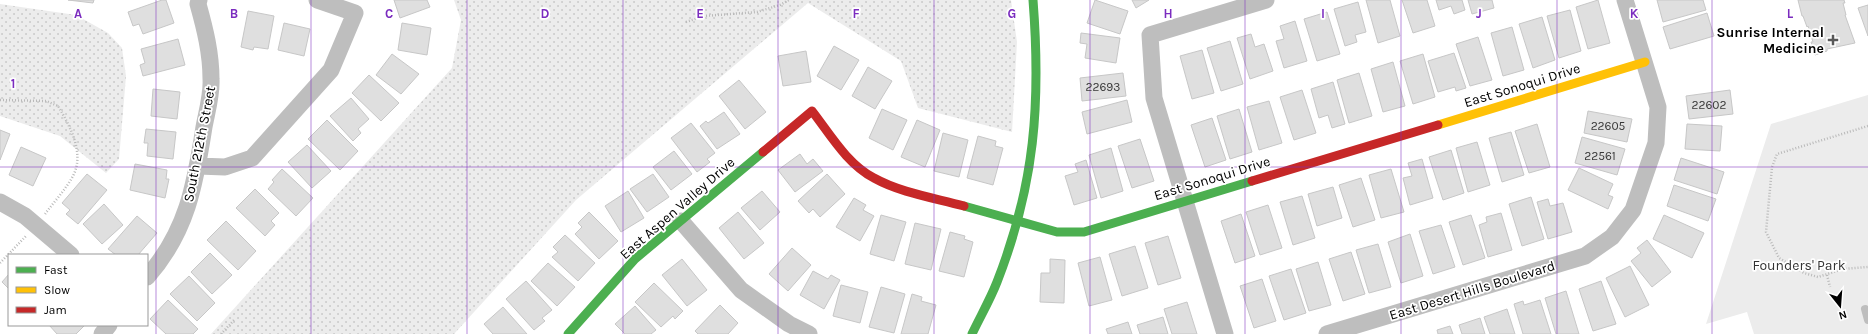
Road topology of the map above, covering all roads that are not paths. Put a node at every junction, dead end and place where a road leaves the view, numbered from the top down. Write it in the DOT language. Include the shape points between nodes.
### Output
graph roads {
  1 [pos="199,0"];
  2 [pos="317,0"];
  3 [pos="1033,0"];
  4 [pos="1266,0"];
  5 [pos="1625,0"];
  6 [pos="1645,62"];
  7 [pos="812,111"];
  8 [pos="198,166"];
  9 [pos="1185,201"];
  10 [pos="0,202"];
  11 [pos="681,221"];
  12 [pos="1018,222"];
  13 [pos="70,254"];
  14 [pos="148,276"];
  15 [pos="1865,309"];
  16 [pos="1868,320"];
  17 [pos="108,326"];
  18 [pos="102,334"];
  19 [pos="568,334"];
  20 [pos="809,334"];
  21 [pos="972,334"];
  22 [pos="1225,334"];
  23 [pos="1327,334"];
  1 -- 8 [label="street, South 212th Street" via="209,49 211,81"];
  2 -- 8 [label="street" via="355,13 331,70 252,158 225,167"];
  3 -- 12 [label="street" via="1037,53 1036,115 1029,172"];
  4 -- 9 [label="street" via="1150,35 1154,98"];
  5 -- 6 [label="street, East Desert Hills Boulevard"];
  6 -- 9 [label="street, East Sonoqui Drive"];
  6 -- 23 [label="street, East Desert Hills Boulevard" via="1658,107 1656,143 1633,210 1612,237 1585,256"];
  7 -- 11 [label="street, East Aspen Valley Drive"];
  7 -- 12 [label="street, East Sonoqui Drive" via="846,156 873,178 904,190"];
  8 -- 14 [label="street, South 212th Street" via="191,199 178,232 159,264"];
  9 -- 12 [label="street, East Sonoqui Drive" via="1084,232 1057,232"];
  9 -- 22 [label="street"];
  10 -- 13 [label="street" via="26,216"];
  11 -- 19 [label="street, East Aspen Valley Drive" via="635,259"];
  11 -- 20 [label="street" via="741,290 789,324"];
  12 -- 21 [label="street" via="997,283"];
  15 -- 16 [label="lane"];
  17 -- 18 [label="street"];
}
